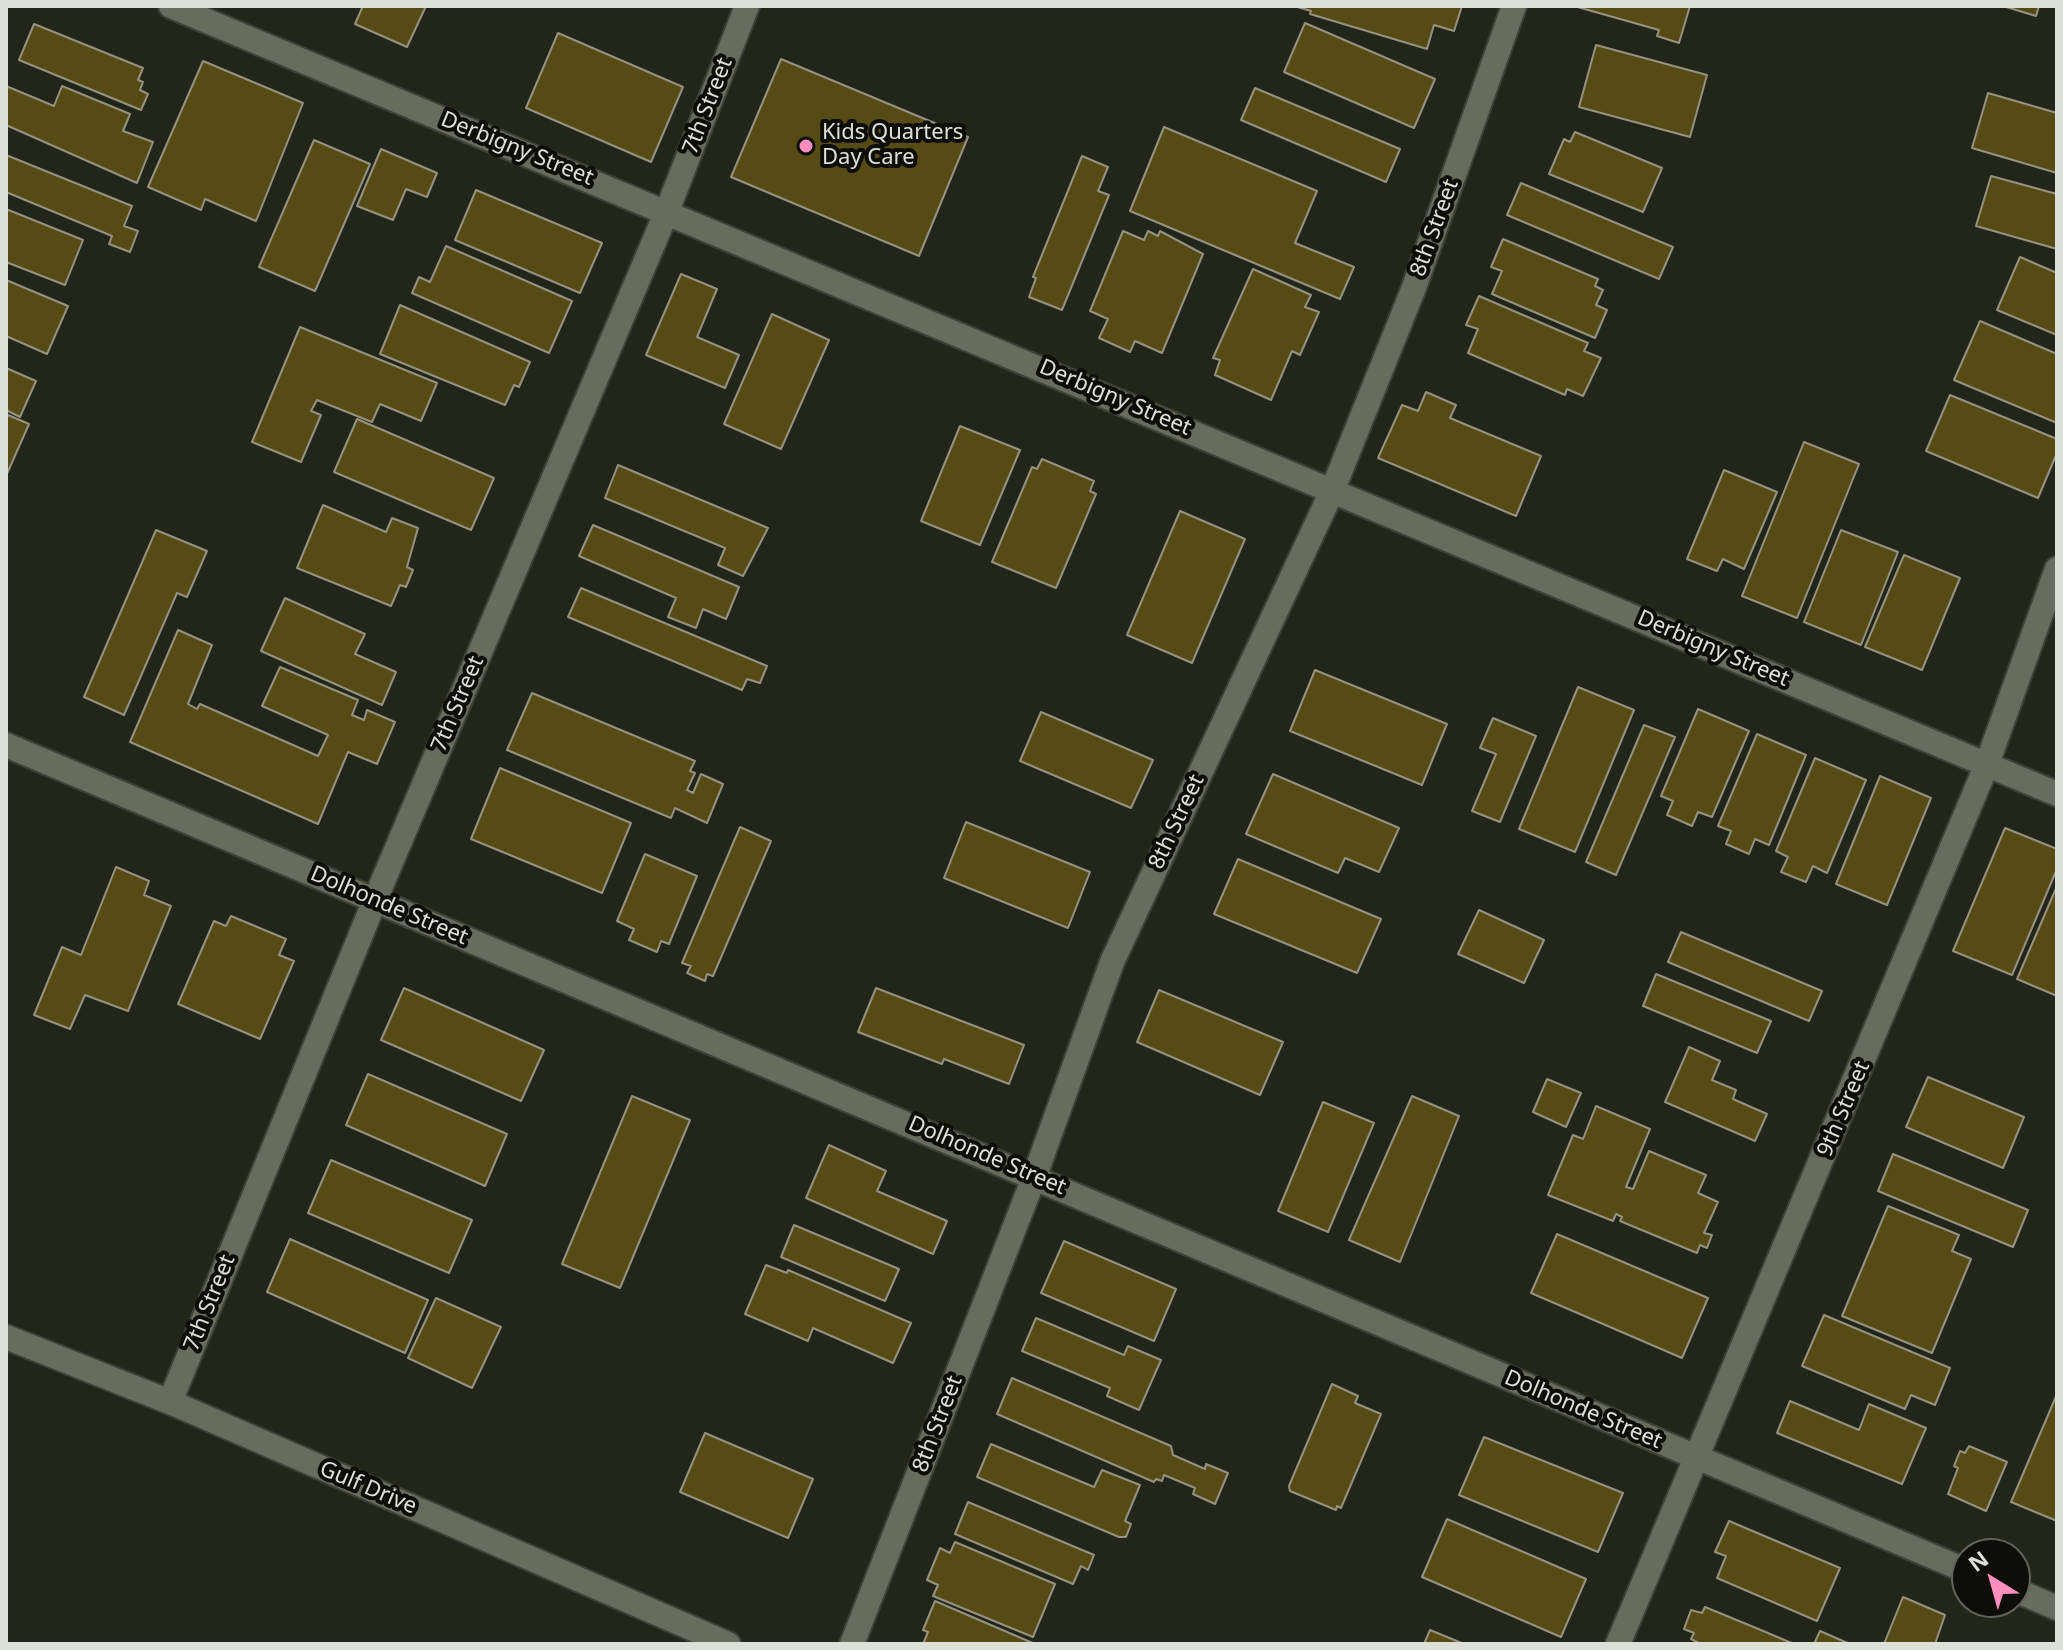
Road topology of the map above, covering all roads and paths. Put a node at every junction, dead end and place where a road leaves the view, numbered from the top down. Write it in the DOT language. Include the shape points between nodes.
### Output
graph roads {
  1 [pos="171,6"];
  2 [pos="747,6"];
  3 [pos="1514,6"];
  4 [pos="667,211"];
  5 [pos="1333,489"];
  6 [pos="2057,569"];
  7 [pos="6,745"];
  8 [pos="1987,764"];
  9 [pos="2057,794"];
  10 [pos="375,900"];
  11 [pos="1035,1175"];
  12 [pos="6,1337"];
  13 [pos="170,1402"];
  14 [pos="1699,1459"];
  15 [pos="1951,1564"];
  16 [pos="2031,1597"];
  17 [pos="2057,1608"];
  18 [pos="728,1644"];
  19 [pos="852,1644"];
  20 [pos="1618,1644"];
  1 -- 4 [label="street, Derbigny Street"];
  2 -- 4 [label="street, 7th Street"];
  3 -- 5 [label="street, 8th Street" via="1413,290"];
  4 -- 5 [label="street, Derbigny Street"];
  4 -- 10 [label="street, 7th Street"];
  5 -- 8 [label="street, Derbigny Street"];
  5 -- 11 [label="street, 8th Street" via="1112,962"];
  6 -- 8 [label="street, 9th Street"];
  7 -- 10 [label="street, Dolhonde Street"];
  8 -- 9 [label="street, Derbigny Street"];
  8 -- 14 [label="street, 9th Street"];
  10 -- 11 [label="street, Dolhonde Street"];
  10 -- 13 [label="street, 7th Street"];
  11 -- 14 [label="street, Dolhonde Street"];
  11 -- 19 [label="street, 8th Street"];
  12 -- 13 [label="street, Gulf Drive"];
  13 -- 18 [label="street, Gulf Drive"];
  14 -- 15 [label="street, Dolhonde Street"];
  14 -- 20 [label="street, 9th Street"];
  16 -- 17 [label="street"];
}
